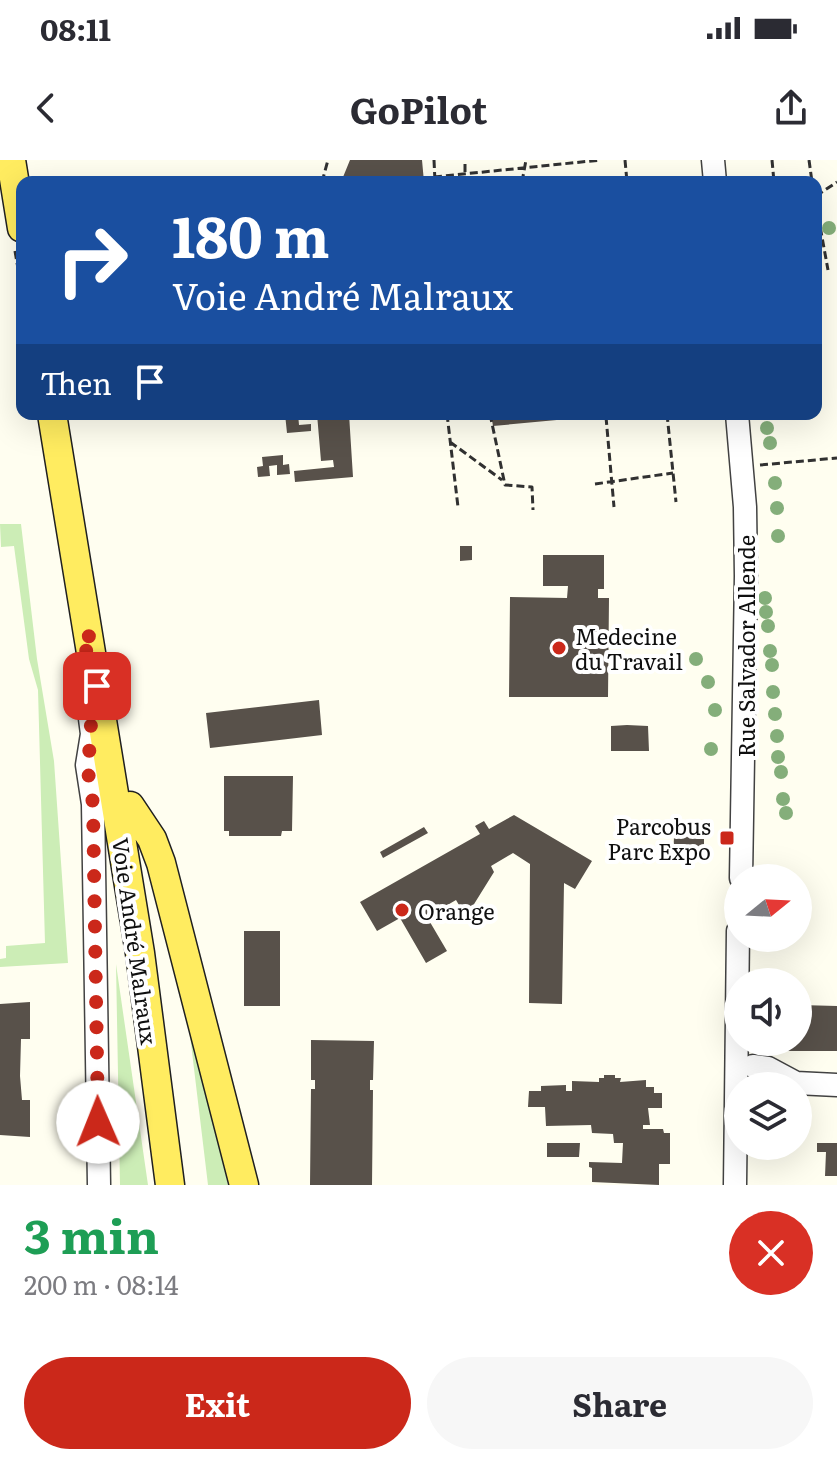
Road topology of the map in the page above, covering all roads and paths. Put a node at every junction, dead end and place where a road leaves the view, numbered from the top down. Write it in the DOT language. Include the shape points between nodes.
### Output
graph roads {
  1 [pos="11,160"];
  2 [pos="465,160"];
  3 [pos="526,160"];
  4 [pos="601,160"];
  5 [pos="524,168"];
  6 [pos="464,174"];
  7 [pos="455,175"];
  8 [pos="451,176"];
  9 [pos="523,176"];
  10 [pos="16,191"];
  11 [pos="822,237"];
  12 [pos="828,270"];
  13 [pos="53,420"];
  14 [pos="67,420"];
  15 [pos="448,420"];
  16 [pos="491,420"];
  17 [pos="606,420"];
  18 [pos="668,420"];
  19 [pos="738,420"];
  20 [pos="450,442"];
  21 [pos="837,458"];
  22 [pos="760,465"];
  23 [pos="673,473"];
  24 [pos="504,481"];
  25 [pos="612,482"];
  26 [pos="595,484"];
  27 [pos="676,502"];
  28 [pos="458,507"];
  29 [pos="614,507"];
  30 [pos="533,510"];
  31 [pos="88,631"];
  32 [pos="130,806"];
  33 [pos="741,864"];
  34 [pos="738,952"];
  35 [pos="753,1066"];
  36 [pos="737,1072"];
  37 [pos="837,1085"];
  38 [pos="730,1160"];
  39 [pos="736,1160"];
  40 [pos="743,1160"];
  41 [pos="99,1185"];
  42 [pos="170,1185"];
  43 [pos="183,1185"];
  44 [pos="244,1185"];
  45 [pos="727,1185"];
  46 [pos="735,1185"];
  47 [pos="744,1185"];
  1 -- 10 [label="main road"];
  2 -- 6 [label="path"];
  3 -- 5 [label="path"];
  4 -- 5 [label="path"];
  5 -- 6 [label="path"];
  5 -- 9 [label="path"];
  6 -- 7 [label="path"];
  7 -- 8 [label="path"];
  11 -- 12 [label="path"];
  13 -- 31 [label="main road, Voie André Malraux"];
  14 -- 32 [label="main road, Voie André Malraux"];
  15 -- 20 [label="path"];
  16 -- 24 [label="path"];
  17 -- 25 [label="path"];
  18 -- 23 [label="path"];
  19 -- 33 [label="street, Rue Salvador Allende" via="746,548"];
  20 -- 24 [label="path"];
  20 -- 28 [label="path"];
  21 -- 22 [label="path"];
  23 -- 25 [label="path"];
  23 -- 27 [label="path"];
  24 -- 30 [label="path" via="532,487"];
  25 -- 26 [label="path"];
  25 -- 29 [label="path"];
  31 -- 41 [label="street" via="84,675 92,734 87,765 93,804"];
  31 -- 42 [label="main road, Voie André Malraux" via="140,953"];
  32 -- 43 [label="main road, Voie André Malraux"];
  32 -- 44 [label="main road" via="161,863"];
  34 -- 36 [label="street"];
  35 -- 37 [label="street" via="796,1083"];
  38 -- 45 [label="street"];
  39 -- 46 [label="street"];
  40 -- 47 [label="street"];
}
